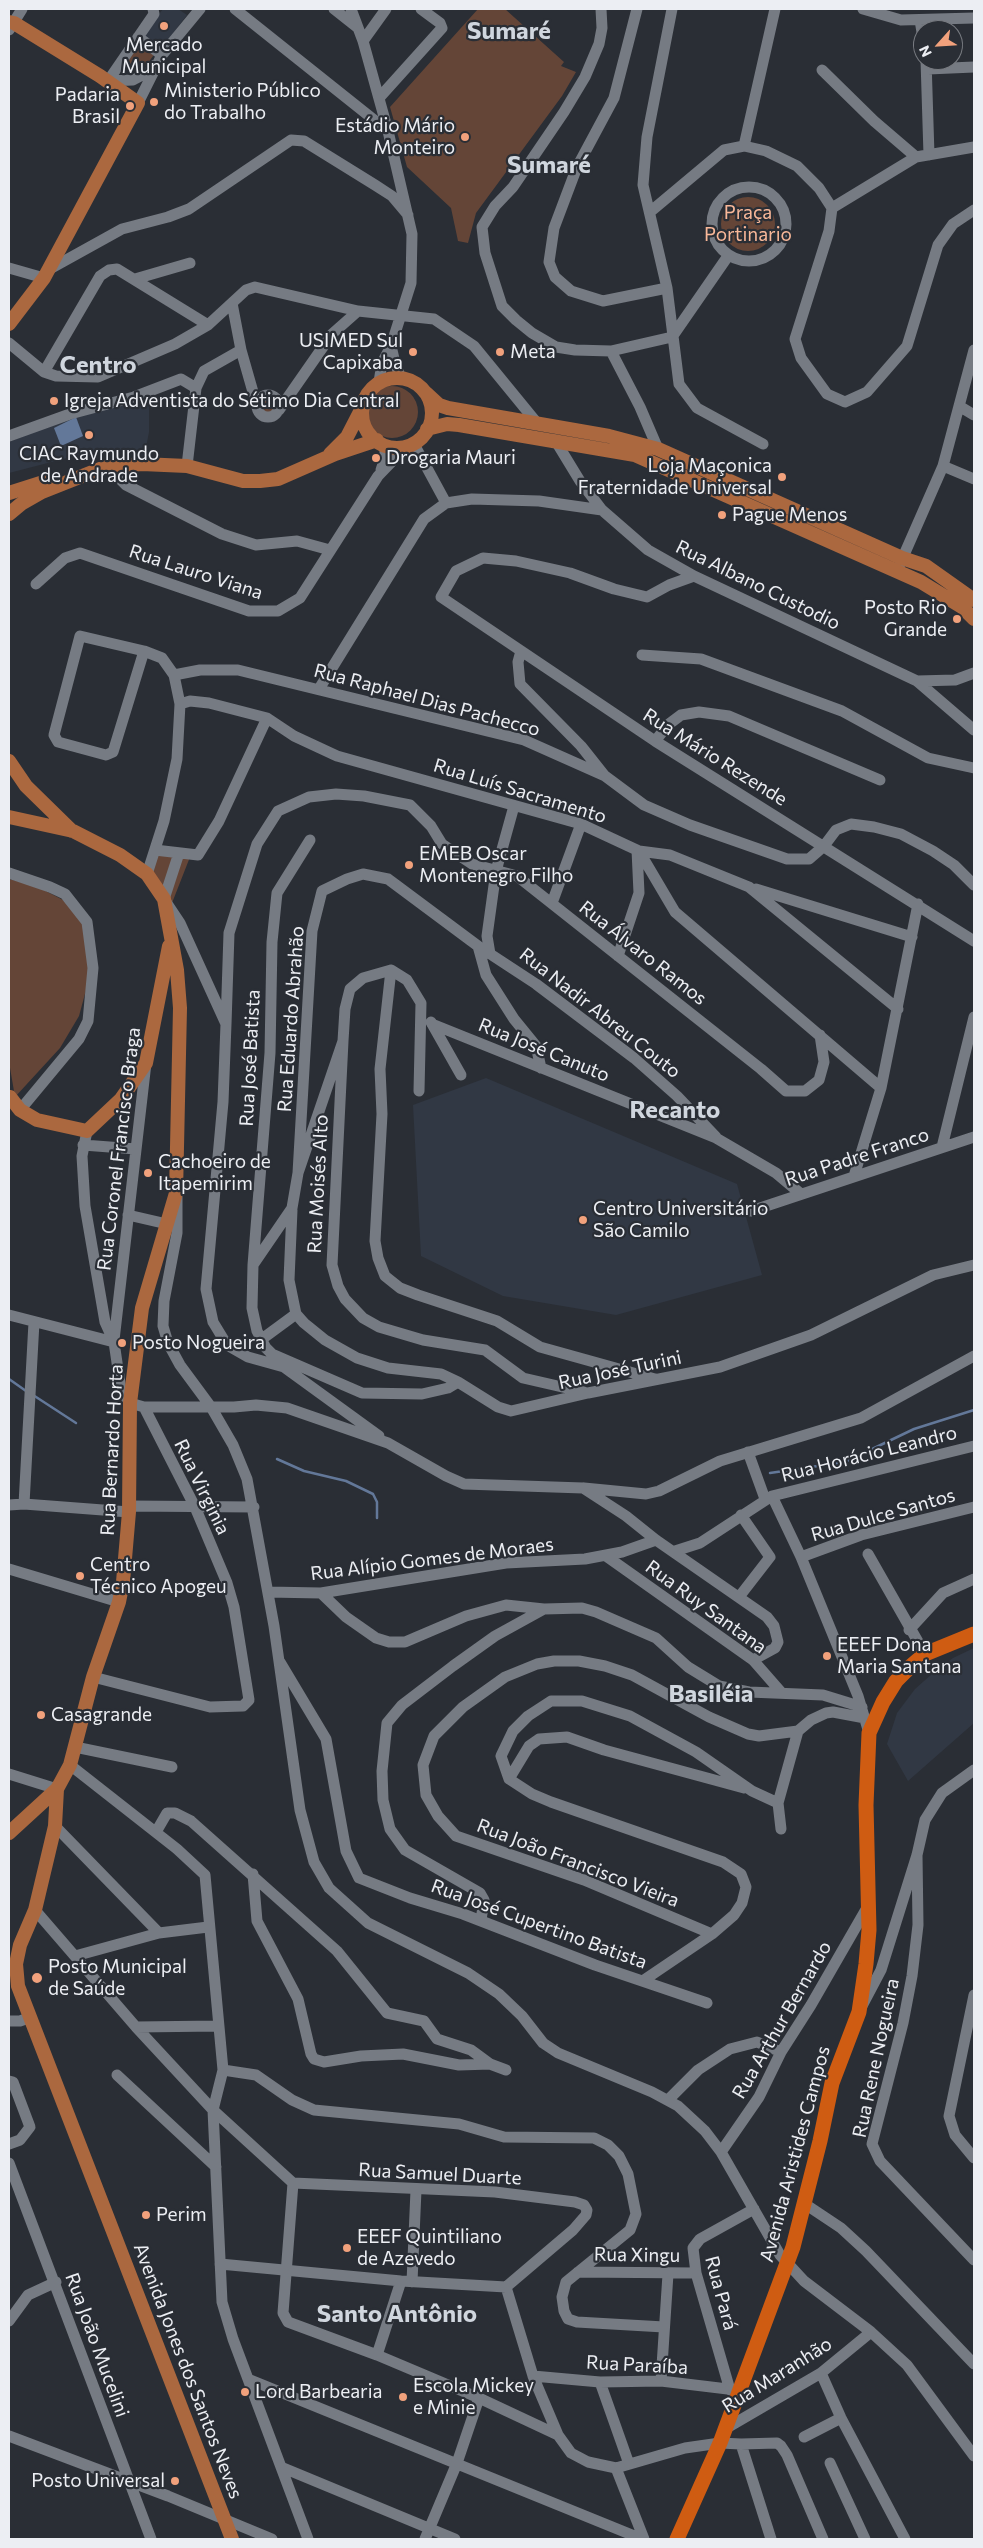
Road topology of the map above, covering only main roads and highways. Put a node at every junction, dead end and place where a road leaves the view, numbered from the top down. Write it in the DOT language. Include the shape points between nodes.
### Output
graph roads {
  1 [pos="11,25"];
  2 [pos="9,324"];
  3 [pos="426,393"];
  4 [pos="363,405"];
  5 [pos="428,429"];
  6 [pos="381,442"];
  7 [pos="321,460"];
  8 [pos="109,467"];
  9 [pos="9,492"];
  10 [pos="9,514"];
  11 [pos="900,564"];
  12 [pos="974,600"];
  13 [pos="974,619"];
  14 [pos="9,761"];
  15 [pos="9,817"];
  16 [pos="73,831"];
  17 [pos="170,933"];
  18 [pos="10,1093"];
  19 [pos="14,1112"];
  20 [pos="974,1634"];
  21 [pos="57,1789"];
  22 [pos="9,1833"];
  23 [pos="13,1985"];
  24 [pos="232,2539"];
  25 [pos="677,2539"];
  1 -- 2 [label="main road" via="138,103 46,274"];
  3 -- 4 [label="main road" via="420,386 402,378 387,379 379,382"];
  3 -- 5 [label="main road" via="431,406"];
  3 -- 11 [label="main road" via="439,405 448,408 609,436 658,450"];
  4 -- 6 [label="main road" via="366,428"];
  4 -- 7 [label="main road" via="347,437"];
  5 -- 6 [label="main road" via="423,438 410,445"];
  5 -- 11 [label="main road" via="459,424 608,448 660,464"];
  6 -- 7 [label="main road"];
  7 -- 8 [label="main road" via="278,479 260,481 243,481 187,466"];
  8 -- 9 [label="main road" via="83,469"];
  8 -- 10 [label="main road" via="42,492"];
  11 -- 12 [label="main road" via="926,566"];
  11 -- 13 [label="main road"];
  14 -- 16 [label="main road" via="26,786"];
  15 -- 16 [label="main road"];
  16 -- 17 [label="main road, Rua Bernardo Horta" via="120,855 147,874 164,899"];
  17 -- 19 [label="main road, Rua Coronel Francisco Braga" via="146,1063 120,1099 87,1131"];
  17 -- 21 [label="main road, Rua Bernardo Horta" via="180,1008 176,1193 142,1308 130,1402 129,1509 123,1582 70,1765"];
  18 -- 19 [label="main road"];
  20 -- 25 [label="highway, Avenida Aristides Campos" via="925,1654 896,1681 883,1702 865,1719 868,1904 866,1964 859,2012 832,2083 793,2247 735,2390 720,2443"];
  21 -- 22 [label="main road, Rua Bernardo Horta"];
  21 -- 23 [label="main road, Avenida Jones dos Santos Neves" via="54,1826 35,1910 20,1945"];
  23 -- 24 [label="main road, Avenida Jones dos Santos Neves" via="31,2017"];
}
